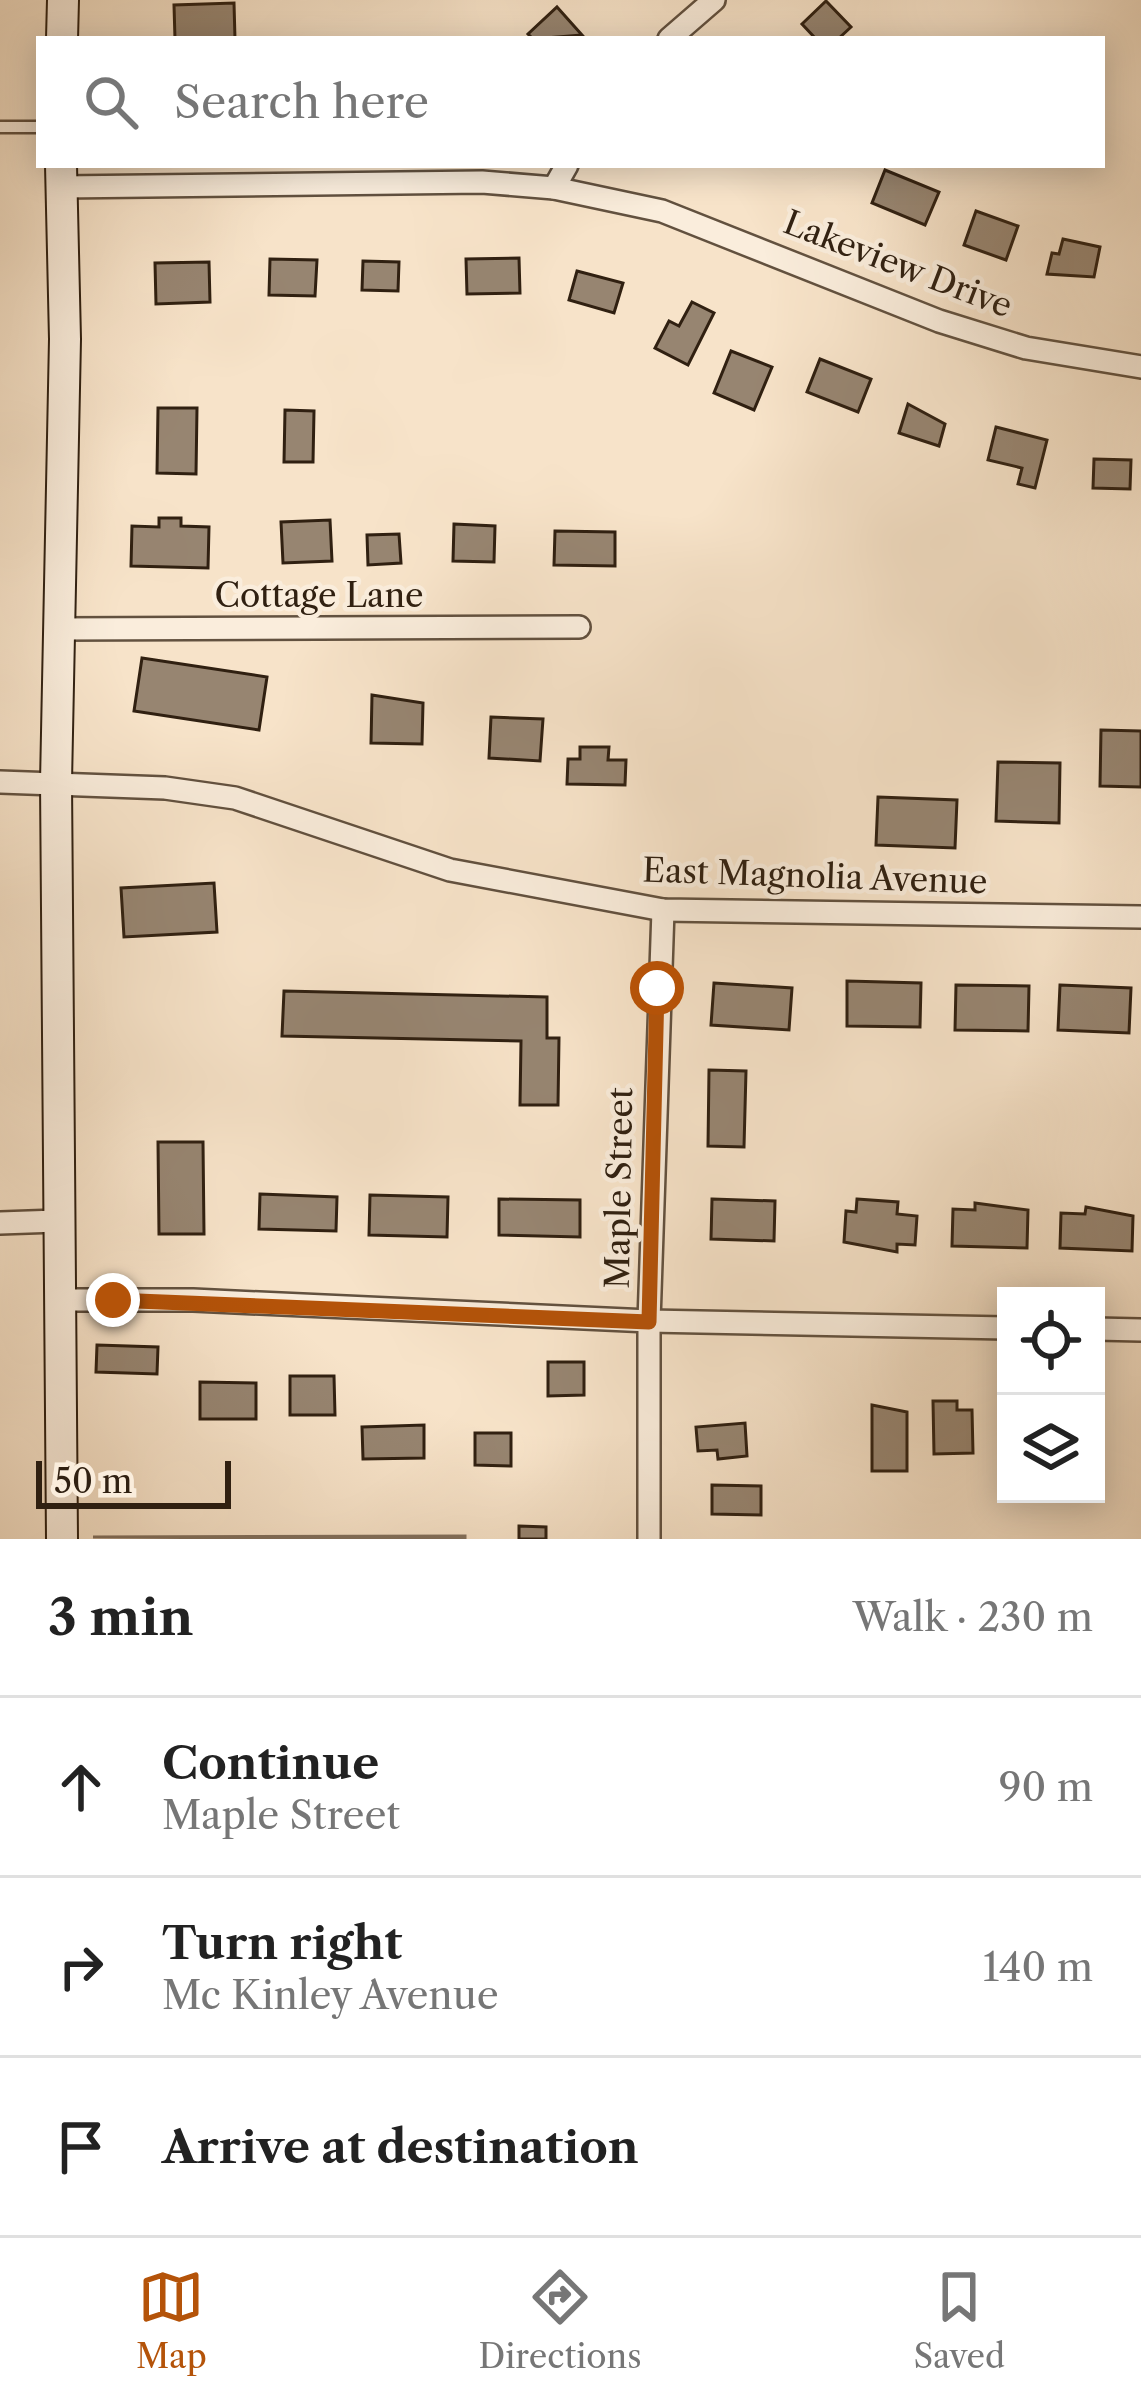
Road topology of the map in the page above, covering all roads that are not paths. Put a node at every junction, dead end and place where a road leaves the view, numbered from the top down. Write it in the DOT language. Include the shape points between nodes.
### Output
graph roads {
  1 [pos="63,0"];
  2 [pos="714,0"];
  3 [pos="62,36"];
  4 [pos="672,36"];
  5 [pos="0,127"];
  6 [pos="36,127"];
  7 [pos="565,168"];
  8 [pos="61,176"];
  9 [pos="554,188"];
  10 [pos="1141,367"];
  11 [pos="579,627"];
  12 [pos="58,628"];
  13 [pos="0,782"];
  14 [pos="56,782"];
  15 [pos="663,910"];
  16 [pos="1141,916"];
  17 [pos="57,1221"];
  18 [pos="0,1223"];
  19 [pos="57,1300"];
  20 [pos="649,1322"];
  21 [pos="997,1328"];
  22 [pos="1105,1329"];
  23 [pos="1141,1330"];
  24 [pos="62,1539"];
  25 [pos="649,1539"];
  1 -- 3 [label="street"];
  2 -- 4 [label="street"];
  5 -- 6 [label="lane"];
  7 -- 9 [label="street"];
  8 -- 9 [label="street, Lakeview Drive"];
  8 -- 12 [label="street"];
  9 -- 10 [label="street, Lakeview Drive" via="662,211 1004,342"];
  11 -- 12 [label="street, Cottage Lane"];
  12 -- 14 [label="street"];
  13 -- 14 [label="street, East Magnolia Avenue"];
  14 -- 15 [label="street, East Magnolia Avenue" via="235,798 450,870"];
  14 -- 17 [label="street"];
  15 -- 16 [label="street, East Magnolia Avenue"];
  15 -- 20 [label="street, Maple Street"];
  17 -- 18 [label="street"];
  17 -- 19 [label="street"];
  19 -- 20 [label="street"];
  19 -- 24 [label="street"];
  20 -- 21 [label="street"];
  20 -- 25 [label="street, Maple Street"];
  22 -- 23 [label="street"];
}
